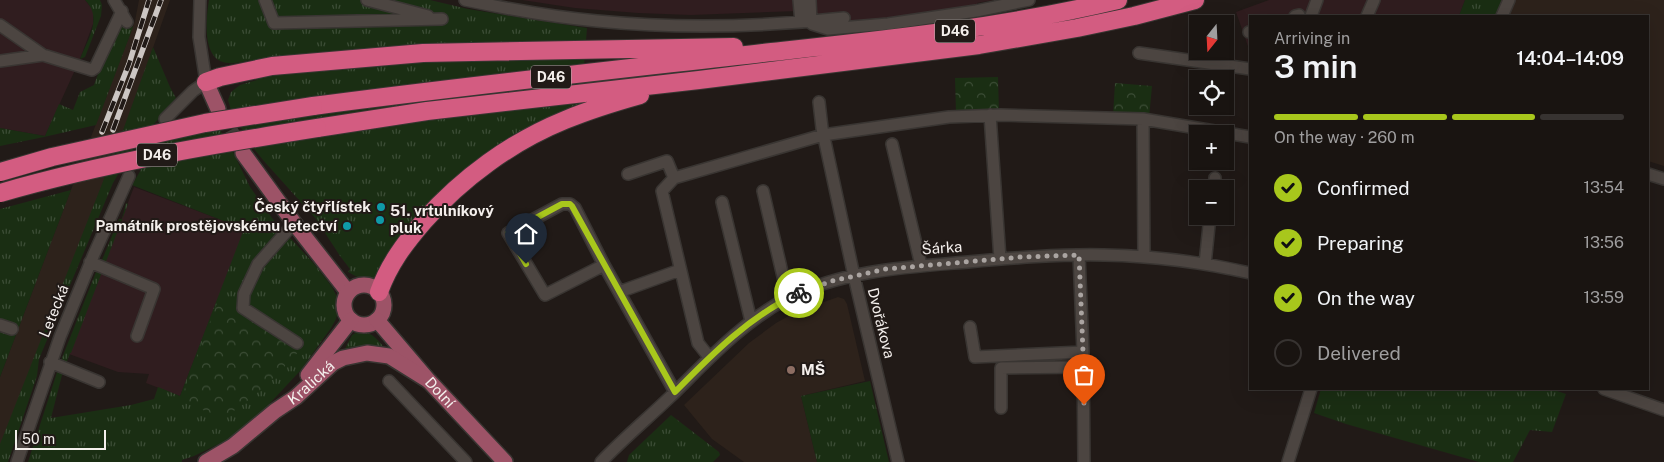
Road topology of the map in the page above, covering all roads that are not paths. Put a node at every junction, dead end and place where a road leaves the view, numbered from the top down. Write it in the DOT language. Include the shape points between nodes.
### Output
graph roads {
  1 [pos="114,0"];
  2 [pos="200,0"];
  3 [pos="265,0"];
  4 [pos="367,0"];
  5 [pos="465,0"];
  6 [pos="799,0"];
  7 [pos="804,0"];
  8 [pos="810,0"];
  9 [pos="1029,0"];
  10 [pos="1118,0"];
  11 [pos="1195,0"];
  12 [pos="1317,0"];
  13 [pos="1374,0"];
  14 [pos="1509,0"];
  15 [pos="997,4"];
  16 [pos="122,11"];
  17 [pos="1303,15"];
  18 [pos="1367,15"];
  19 [pos="1502,15"];
  20 [pos="844,18"];
  21 [pos="128,22"];
  22 [pos="805,22"];
  23 [pos="0,24"];
  24 [pos="790,50"];
  25 [pos="1139,53"];
  26 [pos="43,55"];
  27 [pos="0,61"];
  28 [pos="1249,70"];
  29 [pos="699,80"];
  30 [pos="206,82"];
  31 [pos="819,102"];
  32 [pos="218,109"];
  33 [pos="990,115"];
  34 [pos="165,118"];
  35 [pos="1143,119"];
  36 [pos="823,136"];
  37 [pos="1249,137"];
  38 [pos="892,144"];
  39 [pos="243,153"];
  40 [pos="0,172"];
  41 [pos="628,174"];
  42 [pos="1649,174"];
  43 [pos="129,176"];
  44 [pos="674,178"];
  45 [pos="1664,178"];
  46 [pos="763,191"];
  47 [pos="0,193"];
  48 [pos="722,202"];
  49 [pos="294,223"];
  50 [pos="1209,225"];
  51 [pos="1079,255"];
  52 [pos="1144,257"];
  53 [pos="1000,259"];
  54 [pos="90,262"];
  55 [pos="1205,264"];
  56 [pos="604,265"];
  57 [pos="921,265"];
  58 [pos="680,270"];
  59 [pos="1249,273"];
  60 [pos="854,276"];
  61 [pos="348,292"];
  62 [pos="379,292"];
  63 [pos="619,292"];
  64 [pos="788,298"];
  65 [pos="351,320"];
  66 [pos="377,320"];
  67 [pos="751,321"];
  68 [pos="0,325"];
  69 [pos="970,327"];
  70 [pos="12,328"];
  71 [pos="137,336"];
  72 [pos="297,343"];
  73 [pos="1083,352"];
  74 [pos="709,357"];
  75 [pos="50,362"];
  76 [pos="1084,367"];
  77 [pos="389,381"];
  78 [pos="429,381"];
  79 [pos="99,382"];
  80 [pos="1311,390"];
  81 [pos="1607,390"];
  82 [pos="675,392"];
  83 [pos="1002,408"];
  84 [pos="1664,410"];
  85 [pos="275,411"];
  86 [pos="608,460"];
  87 [pos="17,462"];
  88 [pos="206,462"];
  89 [pos="466,462"];
  90 [pos="505,462"];
  91 [pos="898,462"];
  92 [pos="1084,462"];
  93 [pos="1288,462"];
  1 -- 16 [label="street"];
  2 -- 30 [label="street" via="199,31"];
  3 -- 4 [label="street" via="274,23 442,19"];
  5 -- 22 [label="street" via="596,21 675,26"];
  6 -- 22 [label="street"];
  7 -- 22 [label="street"];
  8 -- 22 [label="street"];
  9 -- 15 [label="street"];
  10 -- 24 [label="highway, D46" via="984,27"];
  11 -- 29 [label="highway, D46" via="1134,16 988,44"];
  12 -- 17 [label="street"];
  13 -- 18 [label="street"];
  14 -- 19 [label="street"];
  15 -- 22 [label="street" via="976,12 888,24 828,29"];
  16 -- 21 [label="street"];
  16 -- 26 [label="street" via="93,70"];
  20 -- 22 [label="street"];
  23 -- 26 [label="street"];
  24 -- 30 [label="highway" via="720,46 423,52 272,66"];
  24 -- 40 [label="highway, D46, bridge" via="313,106 205,123 52,157"];
  25 -- 28 [label="street"];
  26 -- 27 [label="street"];
  29 -- 47 [label="highway, D46, bridge" via="427,111 216,144 126,161"];
  29 -- 62 [label="highway" via="640,95 563,121 513,146 480,168 436,208 390,265"];
  30 -- 32 [label="main road"];
  30 -- 34 [label="street" via="193,90"];
  31 -- 36 [label="street, Dvořákova"];
  33 -- 35 [label="street"];
  33 -- 36 [label="street" via="949,117"];
  33 -- 53 [label="street"];
  35 -- 37 [label="street"];
  35 -- 52 [label="street"];
  36 -- 44 [label="street"];
  36 -- 60 [label="street, Dvořákova"];
  38 -- 57 [label="street"];
  39 -- 49 [label="main road"];
  41 -- 44 [label="street" via="667,161"];
  42 -- 45 [label="street"];
  43 -- 54 [label="street, Letecká"];
  44 -- 58 [label="street" via="662,191"];
  46 -- 64 [label="street"];
  48 -- 67 [label="street"];
  49 -- 61 [label="main road"];
  49 -- 72 [label="street" via="258,264 244,294 243,308"];
  50 -- 55 [label="street"];
  51 -- 52 [label="street, Šárka"];
  51 -- 53 [label="street, Šárka"];
  51 -- 73 [label="street"];
  52 -- 55 [label="street, Šárka"];
  53 -- 57 [label="street, Šárka"];
  54 -- 71 [label="street" via="154,289"];
  54 -- 75 [label="street, Letecká"];
  55 -- 59 [label="street, Šárka"];
  56 -- 56 [label="street" via="570,204 562,204 508,233 545,295"];
  56 -- 63 [label="street"];
  57 -- 60 [label="street, Šárka"];
  58 -- 63 [label="street"];
  58 -- 74 [label="street" via="698,343"];
  60 -- 64 [label="street, Šárka"];
  60 -- 91 [label="street, Dvořákova"];
  61 -- 62 [label="main road" via="356,286 366,285"];
  61 -- 65 [label="main road" via="344,306"];
  62 -- 66 [label="main road" via="384,306"];
  63 -- 82 [label="street"];
  64 -- 67 [label="street, Šárka"];
  65 -- 66 [label="main road" via="364,325"];
  65 -- 85 [label="main road" via="309,375"];
  66 -- 78 [label="main road, Dolní"];
  67 -- 74 [label="street, Šárka"];
  68 -- 70 [label="street"];
  69 -- 73 [label="street" via="976,357"];
  73 -- 76 [label="street"];
  74 -- 82 [label="street, Šárka"];
  75 -- 79 [label="street"];
  75 -- 87 [label="street, Letecká"];
  76 -- 83 [label="street" via="1001,368"];
  76 -- 92 [label="street"];
  77 -- 89 [label="street"];
  78 -- 85 [label="main road, Kralická" via="389,356 356,354 334,363"];
  78 -- 90 [label="main road, Dolní"];
  80 -- 93 [label="street"];
  81 -- 84 [label="street"];
  82 -- 86 [label="street, Šárka"];
  85 -- 88 [label="main road, Kralická" via="233,446"];
}
